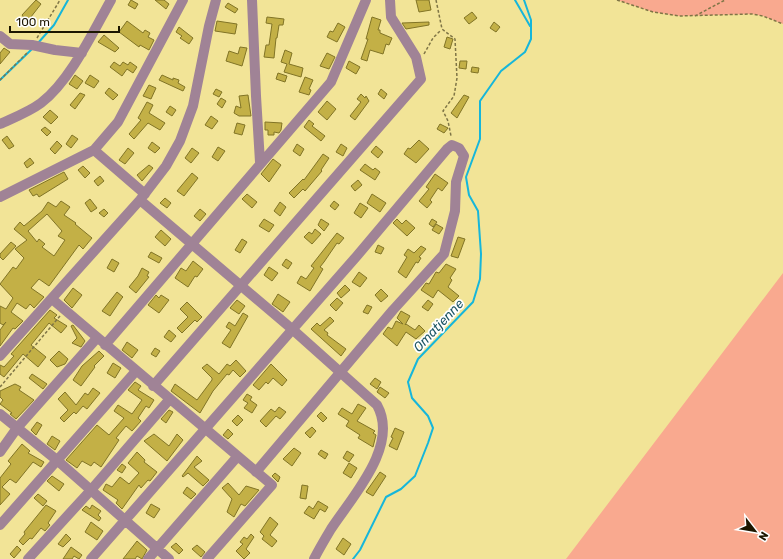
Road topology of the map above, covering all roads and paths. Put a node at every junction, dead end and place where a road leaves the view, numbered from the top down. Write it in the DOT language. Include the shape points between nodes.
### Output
graph roads {
  1 [pos="111,0"];
  2 [pos="183,0"];
  3 [pos="216,0"];
  4 [pos="252,0"];
  5 [pos="366,0"];
  6 [pos="390,0"];
  7 [pos="436,0"];
  8 [pos="617,0"];
  9 [pos="725,0"];
  10 [pos="694,17"];
  11 [pos="783,24"];
  12 [pos="442,30"];
  13 [pos="0,36"];
  14 [pos="82,53"];
  15 [pos="420,70"];
  16 [pos="0,124"];
  17 [pos="450,146"];
  18 [pos="94,150"];
  19 [pos="260,162"];
  20 [pos="0,197"];
  21 [pos="142,197"];
  22 [pos="192,244"];
  23 [pos="241,286"];
  24 [pos="52,299"];
  25 [pos="65,310"];
  26 [pos="292,329"];
  27 [pos="101,341"];
  28 [pos="0,356"];
  29 [pos="136,372"];
  30 [pos="341,372"];
  31 [pos="153,386"];
  32 [pos="0,387"];
  33 [pos="169,400"];
  34 [pos="0,414"];
  35 [pos="17,428"];
  36 [pos="204,429"];
  37 [pos="0,452"];
  38 [pos="238,457"];
  39 [pos="58,461"];
  40 [pos="256,472"];
  41 [pos="91,490"];
  42 [pos="125,521"];
  43 [pos="0,525"];
  44 [pos="157,548"];
  45 [pos="28,559"];
  46 [pos="91,559"];
  47 [pos="148,559"];
  48 [pos="169,559"];
  49 [pos="207,559"];
  50 [pos="314,559"];
  1 -- 14 [label="street"];
  2 -- 18 [label="street" via="118,122"];
  3 -- 21 [label="street" via="193,106 180,141 166,166"];
  4 -- 19 [label="street"];
  5 -- 19 [label="street" via="331,82"];
  6 -- 15 [label="street" via="391,16 416,57"];
  7 -- 12 [label="path"];
  8 -- 10 [label="path" via="653,12"];
  9 -- 10 [label="path"];
  10 -- 11 [label="path" via="752,14"];
  12 -- 15 [label="path" via="433,38 424,53"];
  12 -- 17 [label="path" via="455,39 457,78 454,96 443,111 451,135"];
  13 -- 14 [label="street" via="10,44"];
  14 -- 16 [label="street" via="53,93 39,105"];
  15 -- 23 [label="street" via="421,79"];
  17 -- 26 [label="street"];
  17 -- 30 [label="street" via="459,148 464,156 456,182 454,211 444,254"];
  18 -- 20 [label="street"];
  18 -- 21 [label="street"];
  19 -- 22 [label="street"];
  21 -- 22 [label="street"];
  21 -- 24 [label="street"];
  22 -- 23 [label="street"];
  22 -- 27 [label="street"];
  23 -- 26 [label="street"];
  23 -- 31 [label="street"];
  24 -- 25 [label="street"];
  24 -- 28 [label="street"];
  25 -- 27 [label="street"];
  25 -- 32 [label="path"];
  26 -- 30 [label="street"];
  26 -- 36 [label="street"];
  27 -- 29 [label="street"];
  27 -- 35 [label="street"];
  29 -- 31 [label="street"];
  29 -- 39 [label="street"];
  30 -- 40 [label="street"];
  30 -- 50 [label="street" via="377,405 383,429 372,468 331,528"];
  31 -- 33 [label="street"];
  33 -- 36 [label="street"];
  33 -- 41 [label="street"];
  34 -- 35 [label="street"];
  35 -- 37 [label="street"];
  35 -- 39 [label="street"];
  36 -- 38 [label="street"];
  36 -- 42 [label="street"];
  38 -- 40 [label="street"];
  38 -- 44 [label="street"];
  39 -- 41 [label="street"];
  39 -- 43 [label="street"];
  40 -- 49 [label="street" via="272,486"];
  41 -- 42 [label="street"];
  41 -- 45 [label="street"];
  42 -- 44 [label="street"];
  42 -- 46 [label="street"];
  44 -- 47 [label="street"];
  44 -- 48 [label="street"];
}
